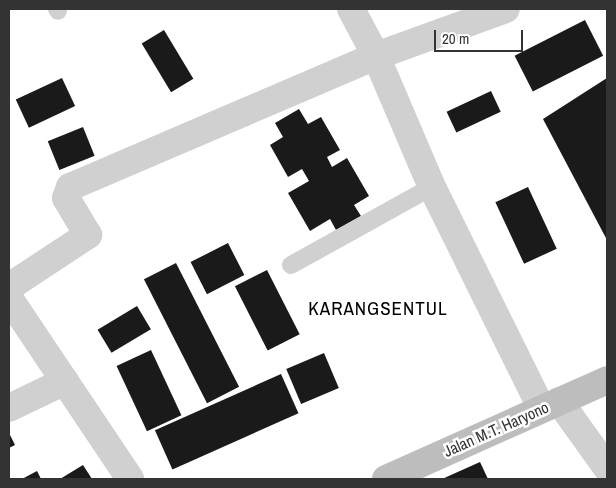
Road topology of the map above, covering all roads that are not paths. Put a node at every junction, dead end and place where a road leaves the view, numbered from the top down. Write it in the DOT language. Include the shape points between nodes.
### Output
graph roads {
  1 [pos="352,9"];
  2 [pos="506,9"];
  3 [pos="376,56"];
  4 [pos="432,187"];
  5 [pos="291,265"];
  6 [pos="9,287"];
  7 [pos="9,298"];
  8 [pos="607,380"];
  9 [pos="65,381"];
  10 [pos="550,405"];
  11 [pos="9,408"];
  12 [pos="607,468"];
  13 [pos="130,479"];
  14 [pos="386,479"];
  1 -- 3 [label="street"];
  2 -- 3 [label="street"];
  3 -- 4 [label="street"];
  3 -- 6 [label="street" via="70,187 66,198 88,235"];
  4 -- 5 [label="lane"];
  4 -- 10 [label="street"];
  7 -- 9 [label="street"];
  8 -- 10 [label="main road, Jalan M.T. Haryono"];
  9 -- 11 [label="street"];
  9 -- 13 [label="street"];
  10 -- 12 [label="street"];
  10 -- 14 [label="main road, Jalan M.T. Haryono"];
}
